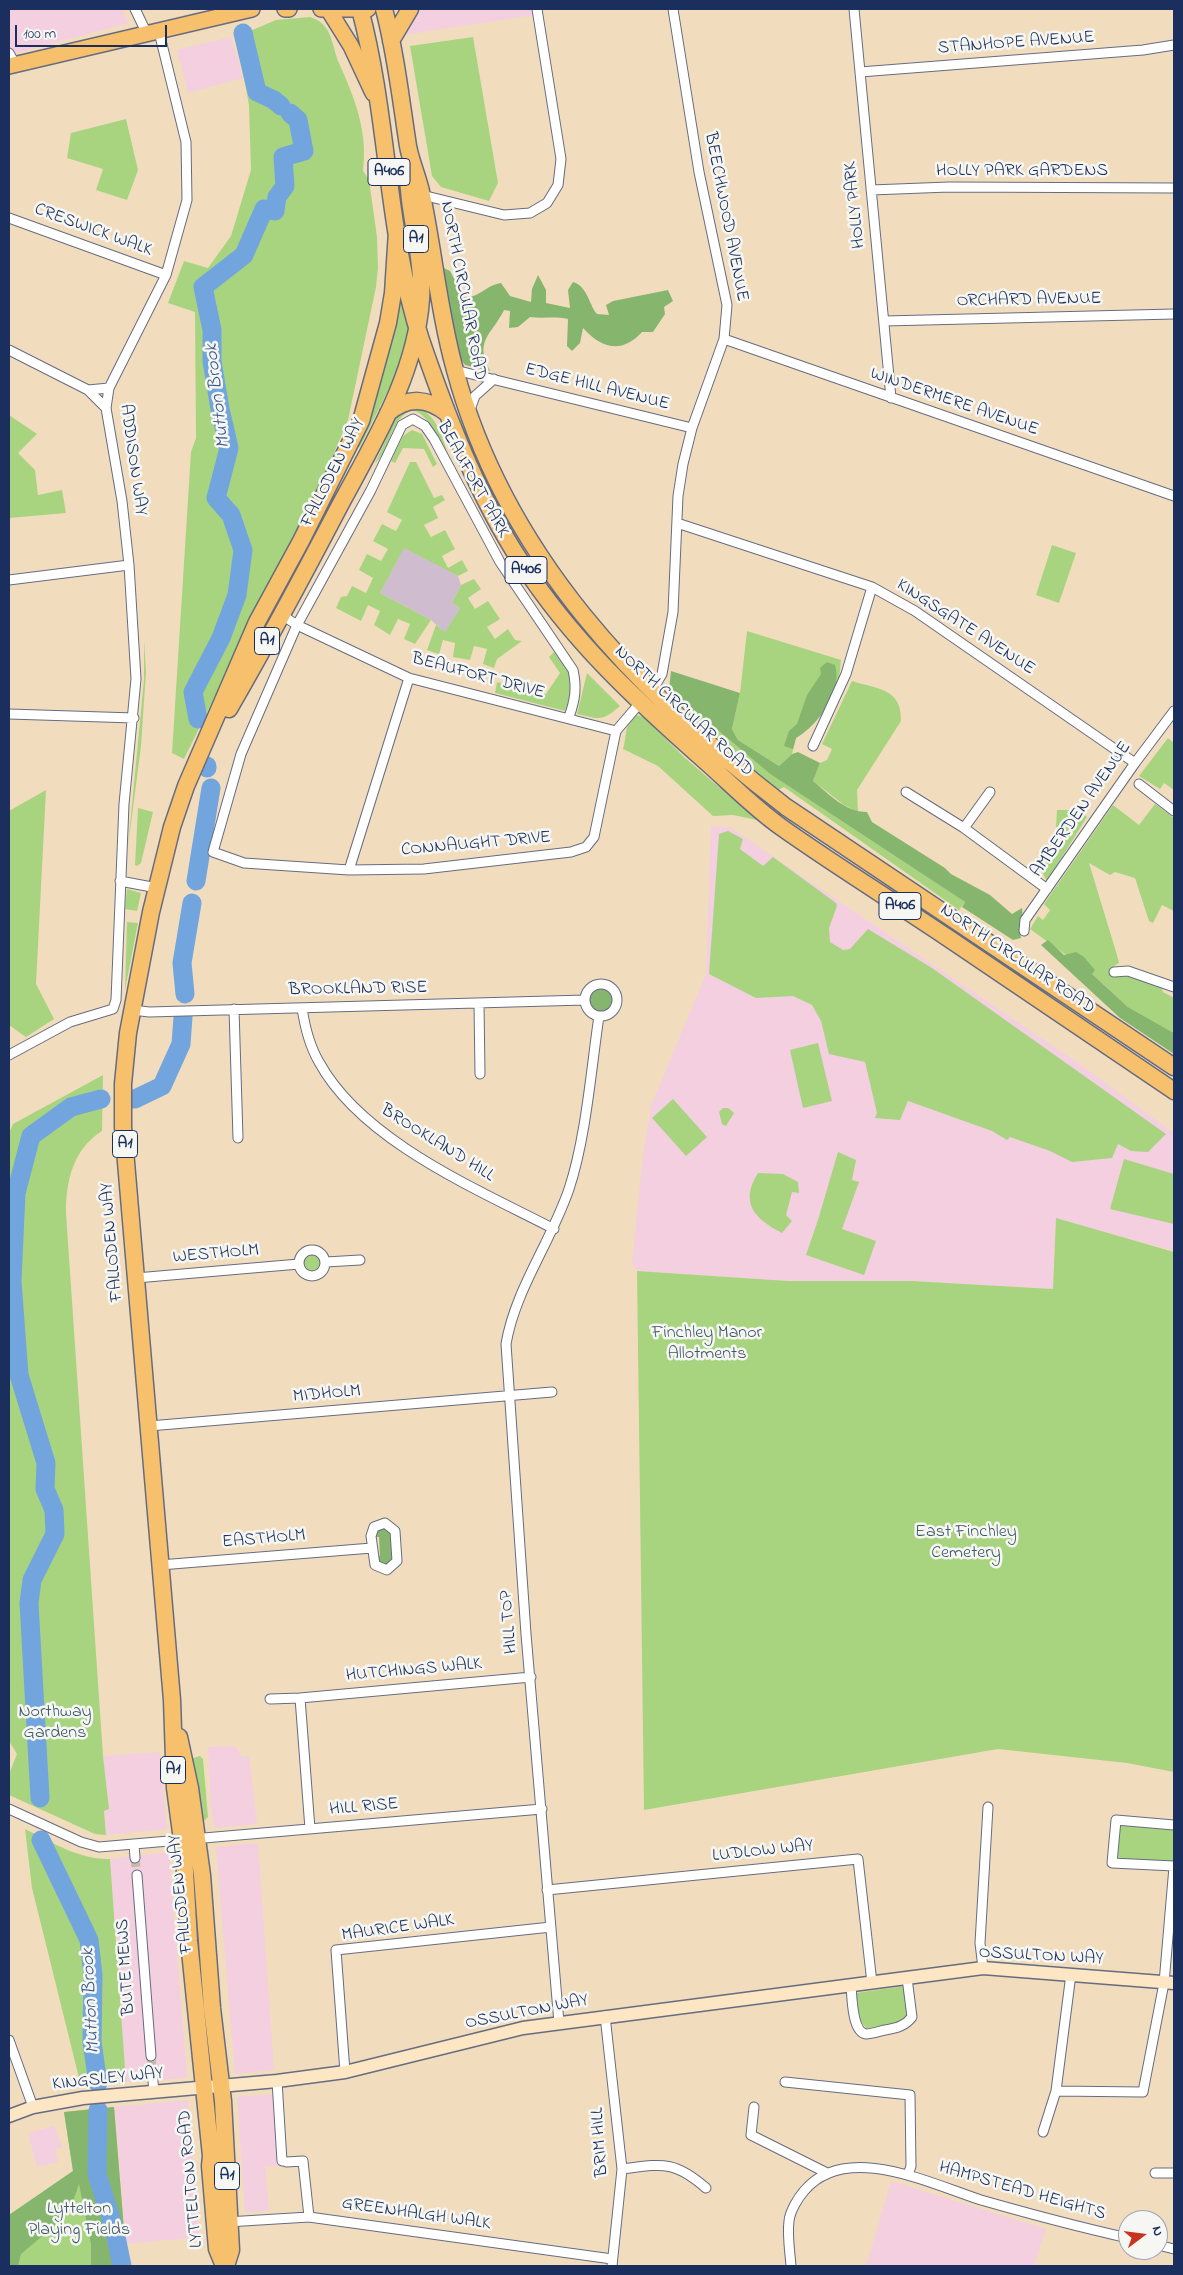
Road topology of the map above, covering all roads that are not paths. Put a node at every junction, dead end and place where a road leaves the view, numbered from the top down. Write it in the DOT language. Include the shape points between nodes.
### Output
graph roads {
  1 [pos="136,9"];
  2 [pos="252,9"];
  3 [pos="326,9"];
  4 [pos="360,9"];
  5 [pos="368,9"];
  6 [pos="384,9"];
  7 [pos="537,9"];
  8 [pos="673,9"];
  9 [pos="854,9"];
  10 [pos="408,12"];
  11 [pos="153,33"];
  12 [pos="391,41"];
  13 [pos="1174,45"];
  14 [pos="11,61"];
  15 [pos="860,72"];
  16 [pos="381,112"];
  17 [pos="409,150"];
  18 [pos="1174,188"];
  19 [pos="871,190"];
  20 [pos="422,195"];
  21 [pos="9,218"];
  22 [pos="397,231"];
  23 [pos="166,275"];
  24 [pos="1174,314"];
  25 [pos="884,321"];
  26 [pos="418,327"];
  27 [pos="724,339"];
  28 [pos="9,350"];
  29 [pos="455,370"];
  30 [pos="494,379"];
  31 [pos="109,388"];
  32 [pos="88,390"];
  33 [pos="891,398"];
  34 [pos="106,408"];
  35 [pos="388,413"];
  36 [pos="448,414"];
  37 [pos="470,416"];
  38 [pos="692,428"];
  39 [pos="1174,496"];
  40 [pos="676,523"];
  41 [pos="129,565"];
  42 [pos="9,580"];
  43 [pos="872,587"];
  44 [pos="266,606"];
  45 [pos="282,615"];
  46 [pos="297,625"];
  47 [pos="409,678"];
  48 [pos="652,691"];
  49 [pos="639,704"];
  50 [pos="1174,711"];
  51 [pos="9,714"];
  52 [pos="568,717"];
  53 [pos="134,718"];
  54 [pos="616,730"];
  55 [pos="813,746"];
  56 [pos="1134,763"];
  57 [pos="1139,784"];
  58 [pos="186,786"];
  59 [pos="906,792"];
  60 [pos="990,792"];
  61 [pos="1174,810"];
  62 [pos="964,828"];
  63 [pos="349,870"];
  64 [pos="120,881"];
  65 [pos="157,888"];
  66 [pos="1047,889"];
  67 [pos="1024,932"];
  68 [pos="1114,972"];
  69 [pos="1174,988"];
  70 [pos="585,1000"];
  71 [pos="479,1004"];
  72 [pos="302,1008"];
  73 [pos="234,1009"];
  74 [pos="132,1010"];
  75 [pos="599,1016"];
  76 [pos="9,1055"];
  77 [pos="1174,1067"];
  78 [pos="480,1074"];
  79 [pos="1174,1091"];
  80 [pos="238,1138"];
  81 [pos="554,1228"];
  82 [pos="360,1260"];
  83 [pos="326,1262"];
  84 [pos="299,1264"];
  85 [pos="136,1278"];
  86 [pos="552,1392"];
  87 [pos="508,1396"];
  88 [pos="149,1426"];
  89 [pos="372,1548"];
  90 [pos="160,1565"];
  91 [pos="531,1677"];
  92 [pos="300,1698"];
  93 [pos="270,1699"];
  94 [pos="988,1807"];
  95 [pos="9,1809"];
  96 [pos="542,1809"];
  97 [pos="1174,1825"];
  98 [pos="310,1829"];
  99 [pos="188,1838"];
  100 [pos="134,1844"];
  101 [pos="135,1858"];
  102 [pos="1174,1867"];
  103 [pos="137,1875"];
  104 [pos="547,1890"];
  105 [pos="551,1927"];
  106 [pos="983,1968"];
  107 [pos="1071,1974"];
  108 [pos="907,1978"];
  109 [pos="872,1983"];
  110 [pos="1169,1983"];
  111 [pos="851,1985"];
  112 [pos="604,2016"];
  113 [pos="559,2023"];
  114 [pos="9,2040"];
  115 [pos="151,2056"];
  116 [pos="152,2072"];
  117 [pos="345,2072"];
  118 [pos="277,2081"];
  119 [pos="785,2082"];
  120 [pos="212,2086"];
  121 [pos="154,2091"];
  122 [pos="1056,2091"];
  123 [pos="32,2107"];
  124 [pos="754,2107"];
  125 [pos="9,2116"];
  126 [pos="1043,2132"];
  127 [pos="622,2169"];
  128 [pos="1155,2172"];
  129 [pos="827,2173"];
  130 [pos="1174,2173"];
  131 [pos="908,2175"];
  132 [pos="706,2188"];
  133 [pos="309,2217"];
  134 [pos="222,2222"];
  135 [pos="1118,2236"];
  136 [pos="612,2262"];
  137 [pos="225,2266"];
  138 [pos="791,2266"];
  1 -- 11 [label="street, ADDISON WAY"];
  2 -- 11 [label="main road"];
  3 -- 4 [label="main road"];
  3 -- 16 [label="main road, A406" via="351,46"];
  4 -- 5 [label="main road"];
  4 -- 16 [label="highway, NORTH CIRCULAR ROAD / A406"];
  6 -- 12 [label="highway, NORTH CIRCULAR ROAD / A406"];
  7 -- 20 [label="street" via="561,160 558,185 547,203 530,213 504,215"];
  8 -- 27 [label="street, BEECHWOOD AVENUE" via="699,172 727,305"];
  9 -- 15 [label="street, HOLLY PARK"];
  10 -- 12 [label="highway"];
  11 -- 14 [label="main road"];
  11 -- 23 [label="street, ADDISON WAY" via="186,142 188,200"];
  12 -- 17 [label="highway, NORTH CIRCULAR ROAD / A406"];
  13 -- 15 [label="street, STANHOPE AVENUE"];
  15 -- 19 [label="street, HOLLY PARK"];
  16 -- 22 [label="highway, NORTH CIRCULAR ROAD / A406"];
  17 -- 20 [label="highway, NORTH CIRCULAR ROAD / A406"];
  17 -- 26 [label="highway, FALLODEN WAY / A1" via="409,192 421,278"];
  18 -- 19 [label="street, HOLLY PARK GARDENS"];
  19 -- 25 [label="street, HOLLY PARK"];
  20 -- 29 [label="highway, NORTH CIRCULAR ROAD / A406"];
  21 -- 23 [label="street, CRESWICK WALK"];
  22 -- 26 [label="highway, NORTH CIRCULAR ROAD / A406" via="402,267"];
  22 -- 44 [label="highway, FALLODEN WAY / A1" via="388,323 361,421"];
  23 -- 31 [label="street, ADDISON WAY"];
  24 -- 25 [label="street, ORCHARD AVENUE"];
  25 -- 33 [label="street, HOLLY PARK"];
  26 -- 35 [label="highway, FALLODEN WAY / A1" via="407,369"];
  26 -- 36 [label="highway, NORTH CIRCULAR ROAD / A406"];
  27 -- 33 [label="street, WINDERMERE AVENUE"];
  27 -- 38 [label="street, BEECHWOOD AVENUE"];
  28 -- 32 [label="street"];
  29 -- 30 [label="street, EDGE HILL AVENUE"];
  29 -- 37 [label="highway, NORTH CIRCULAR ROAD / A406"];
  30 -- 37 [label="street" via="475,396 470,405"];
  30 -- 38 [label="street, EDGE HILL AVENUE"];
  31 -- 32 [label="street"];
  31 -- 34 [label="street, ADDISON WAY"];
  32 -- 34 [label="street"];
  33 -- 39 [label="street, WINDERMERE AVENUE"];
  34 -- 41 [label="street, ADDISON WAY"];
  35 -- 36 [label="highway" via="415,400 432,404"];
  35 -- 45 [label="highway, FALLODEN WAY / A1"];
  36 -- 49 [label="highway, NORTH CIRCULAR ROAD / A406" via="479,486 519,560 583,645"];
  37 -- 48 [label="highway, NORTH CIRCULAR ROAD / A406" via="506,500 562,590"];
  38 -- 40 [label="street, BEECHWOOD AVENUE" via="678,496"];
  40 -- 43 [label="street, KINGSGATE AVENUE"];
  40 -- 48 [label="street, BEECHWOOD AVENUE" via="673,612 662,674"];
  41 -- 42 [label="street"];
  41 -- 53 [label="street, ADDISON WAY" via="136,646"];
  43 -- 55 [label="street" via="846,674"];
  43 -- 56 [label="street, KINGSGATE AVENUE" via="915,611"];
  44 -- 45 [label="highway"];
  44 -- 58 [label="highway, FALLODEN WAY / A1"];
  45 -- 46 [label="street, BEAUFORT DRIVE"];
  45 -- 58 [label="highway, FALLODEN WAY / A1"];
  46 -- 47 [label="street, BEAUFORT DRIVE"];
  46 -- 52 [label="street, BEAUFORT PARK" via="371,490 402,425 413,418 425,426 434,439 500,562 573,670 576,684"];
  46 -- 63 [label="street, CONNAUGHT DRIVE" via="241,754 213,852 244,863"];
  47 -- 52 [label="street, BEAUFORT DRIVE"];
  47 -- 63 [label="street"];
  48 -- 77 [label="highway, NORTH CIRCULAR ROAD / A406" via="731,764 786,807"];
  49 -- 54 [label="street, CONNAUGHT DRIVE"];
  49 -- 79 [label="highway, NORTH CIRCULAR ROAD / A406" via="778,825"];
  50 -- 56 [label="street, AMBERDEN AVENUE"];
  51 -- 53 [label="street"];
  52 -- 54 [label="street, BEAUFORT DRIVE"];
  53 -- 64 [label="street, ADDISON WAY"];
  54 -- 63 [label="street, CONNAUGHT DRIVE" via="594,837 586,847 571,852 424,869"];
  56 -- 66 [label="street, AMBERDEN AVENUE"];
  57 -- 61 [label="street"];
  58 -- 65 [label="highway, FALLODEN WAY / A1"];
  59 -- 62 [label="street"];
  60 -- 62 [label="street"];
  62 -- 66 [label="street"];
  64 -- 65 [label="street"];
  64 -- 76 [label="street, ADDISON WAY" via="118,984 114,1009 70,1022"];
  65 -- 74 [label="highway, FALLODEN WAY / A1"];
  66 -- 67 [label="street, AMBERDEN AVENUE" via="1025,920"];
  68 -- 69 [label="street" via="1128,971"];
  70 -- 71 [label="street, BROOKLAND RISE"];
  70 -- 75 [label="street" via="590,1012"];
  70 -- 75 [label="street" via="587,991 594,985 604,984 612,989 617,998 615,1007 608,1014"];
  71 -- 72 [label="street, BROOKLAND RISE"];
  71 -- 78 [label="street"];
  72 -- 73 [label="street, BROOKLAND RISE"];
  72 -- 81 [label="street, BROOKLAND HILL" via="308,1038 319,1063 362,1116 395,1141 457,1179"];
  73 -- 74 [label="street, BROOKLAND RISE"];
  73 -- 80 [label="street"];
  74 -- 85 [label="highway, FALLODEN WAY / A1" via="123,1084 123,1118"];
  75 -- 81 [label="street" via="577,1161"];
  81 -- 87 [label="street, HILL TOP" via="509,1324 506,1344"];
  82 -- 83 [label="street"];
  83 -- 84 [label="street" via="321,1253 312,1250 302,1254"];
  83 -- 84 [label="street" via="322,1273 316,1276 305,1274"];
  84 -- 85 [label="street, WESTHOLM"];
  85 -- 88 [label="highway, FALLODEN WAY / A1"];
  86 -- 87 [label="street, MIDHOLM"];
  87 -- 88 [label="street, MIDHOLM"];
  87 -- 91 [label="street, HILL TOP"];
  88 -- 90 [label="highway, FALLODEN WAY / A1"];
  89 -- 89 [label="street" via="374,1527 389,1524 396,1536 395,1565 387,1570 379,1568 373,1559"];
  89 -- 90 [label="street, EASTHOLM"];
  90 -- 99 [label="highway, FALLODEN WAY / A1" via="172,1700 190,1788"];
  91 -- 92 [label="street, HUTCHINGS WALK"];
  91 -- 96 [label="street, HILL TOP"];
  92 -- 93 [label="street, HUTCHINGS WALK"];
  92 -- 98 [label="street"];
  94 -- 106 [label="street" via="980,1943"];
  95 -- 100 [label="street, HILL RISE" via="81,1842 100,1847"];
  96 -- 98 [label="street, HILL RISE"];
  96 -- 104 [label="street, HILL TOP"];
  97 -- 102 [label="street" via="1116,1820 1112,1863"];
  98 -- 99 [label="street, HILL RISE"];
  99 -- 100 [label="street, HILL RISE"];
  99 -- 120 [label="highway, FALLODEN WAY / A1" via="202,1876 212,2008"];
  100 -- 101 [label="street"];
  102 -- 110 [label="street"];
  103 -- 115 [label="street, BUTE MEWS"];
  104 -- 105 [label="street, HILL TOP"];
  104 -- 109 [label="street, LUDLOW WAY" via="858,1858"];
  105 -- 113 [label="street, HILL TOP"];
  105 -- 117 [label="street, MAURICE WALK" via="336,1950"];
  106 -- 107 [label="street, OSSULTON WAY"];
  106 -- 108 [label="street, OSSULTON WAY"];
  107 -- 110 [label="street, OSSULTON WAY"];
  107 -- 122 [label="street"];
  108 -- 109 [label="street, OSSULTON WAY"];
  108 -- 111 [label="street" via="912,2017 898,2028 867,2034 856,2025"];
  109 -- 111 [label="street, OSSULTON WAY"];
  110 -- 122 [label="street" via="1143,2092"];
  111 -- 112 [label="street, OSSULTON WAY"];
  112 -- 113 [label="street, OSSULTON WAY"];
  112 -- 127 [label="street, BRIM HILL"];
  113 -- 117 [label="street, OSSULTON WAY" via="515,2030"];
  114 -- 123 [label="street"];
  116 -- 121 [label="street"];
  117 -- 118 [label="street, OSSULTON WAY"];
  118 -- 120 [label="street, OSSULTON WAY"];
  118 -- 133 [label="street" via="284,2161 303,2161"];
  119 -- 131 [label="street" via="910,2095 911,2166"];
  120 -- 121 [label="street, KINGSLEY WAY"];
  120 -- 134 [label="highway, LYTTELTON ROAD / A1"];
  121 -- 123 [label="street, KINGSLEY WAY"];
  122 -- 126 [label="street"];
  123 -- 125 [label="street, KINGSLEY WAY"];
  124 -- 129 [label="street" via="751,2135"];
  127 -- 132 [label="street" via="663,2164 691,2175"];
  127 -- 136 [label="street, BRIM HILL"];
  128 -- 130 [label="street"];
  129 -- 131 [label="street, HAMPSTEAD HEIGHTS" via="856,2166"];
  129 -- 138 [label="street" via="811,2183 799,2197 789,2220"];
  131 -- 135 [label="street, HAMPSTEAD HEIGHTS" via="985,2201"];
  133 -- 134 [label="street, GREENHALGH WALK"];
  133 -- 136 [label="street, GREENHALGH WALK"];
  134 -- 137 [label="highway, LYTTELTON ROAD / A1" via="231,2250"];
}
